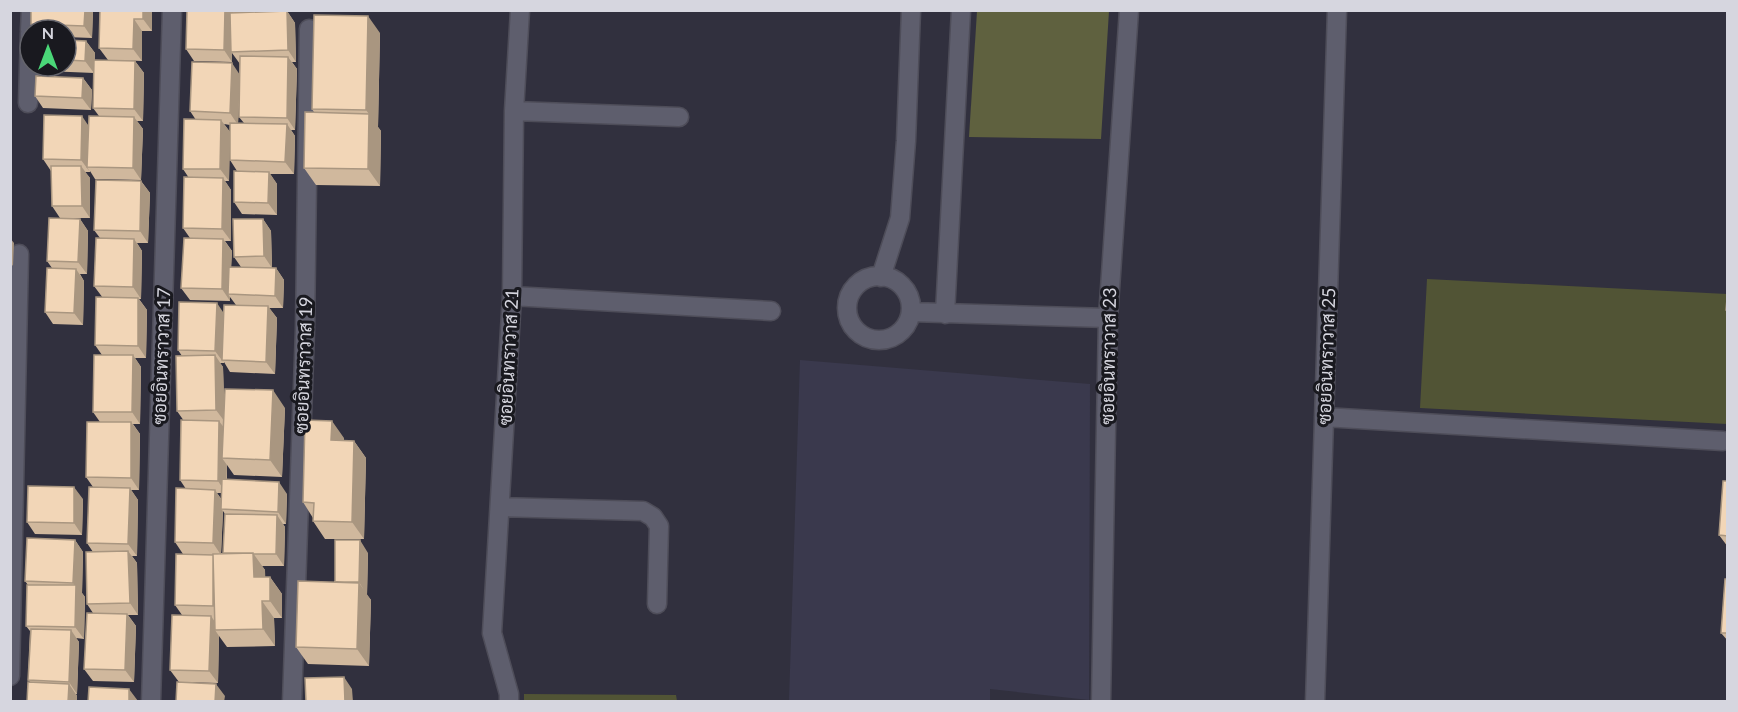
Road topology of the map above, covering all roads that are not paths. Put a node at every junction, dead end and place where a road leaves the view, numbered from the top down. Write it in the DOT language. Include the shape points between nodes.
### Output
graph roads {
  1 [pos="171,10"];
  2 [pos="520,10"];
  3 [pos="911,10"];
  4 [pos="961,10"];
  5 [pos="1129,10"];
  6 [pos="1337,10"];
  7 [pos="309,29"];
  8 [pos="29,78"];
  9 [pos="28,104"];
  10 [pos="514,111"];
  11 [pos="680,117"];
  12 [pos="19,254"];
  13 [pos="881,277"];
  14 [pos="512,296"];
  15 [pos="771,311"];
  16 [pos="911,312"];
  17 [pos="945,314"];
  18 [pos="1108,318"];
  19 [pos="1324,417"];
  20 [pos="1723,441"];
  21 [pos="500,507"];
  22 [pos="657,604"];
  23 [pos="10,676"];
  24 [pos="151,702"];
  25 [pos="292,702"];
  26 [pos="509,702"];
  27 [pos="1101,702"];
  28 [pos="1315,702"];
  1 -- 24 [label="street, ซอยอินทราวาส 17"];
  2 -- 10 [label="street, ซอยอินทราวาส 21"];
  3 -- 13 [label="street" via="900,218"];
  4 -- 17 [label="street"];
  5 -- 18 [label="street, ซอยอินทราวาส 23"];
  6 -- 19 [label="street, ซอยอินทราวาส 25"];
  7 -- 25 [label="street, ซอยอินทราวาส 19"];
  8 -- 9 [label="street"];
  10 -- 11 [label="street"];
  10 -- 14 [label="street, ซอยอินทราวาส 21"];
  12 -- 23 [label="street"];
  13 -- 16 [label="street" via="891,279 907,292"];
  13 -- 16 [label="street" via="861,282 849,299 849,320 855,329 872,340 893,337 908,323"];
  14 -- 15 [label="street"];
  14 -- 21 [label="street, ซอยอินทราวาส 21"];
  16 -- 17 [label="street"];
  17 -- 18 [label="street"];
  18 -- 27 [label="street, ซอยอินทราวาส 23"];
  19 -- 20 [label="street"];
  19 -- 28 [label="street, ซอยอินทราวาส 25"];
  21 -- 22 [label="street" via="643,511 653,517 659,526"];
  21 -- 26 [label="street, ซอยอินทราวาส 21" via="492,633"];
}
